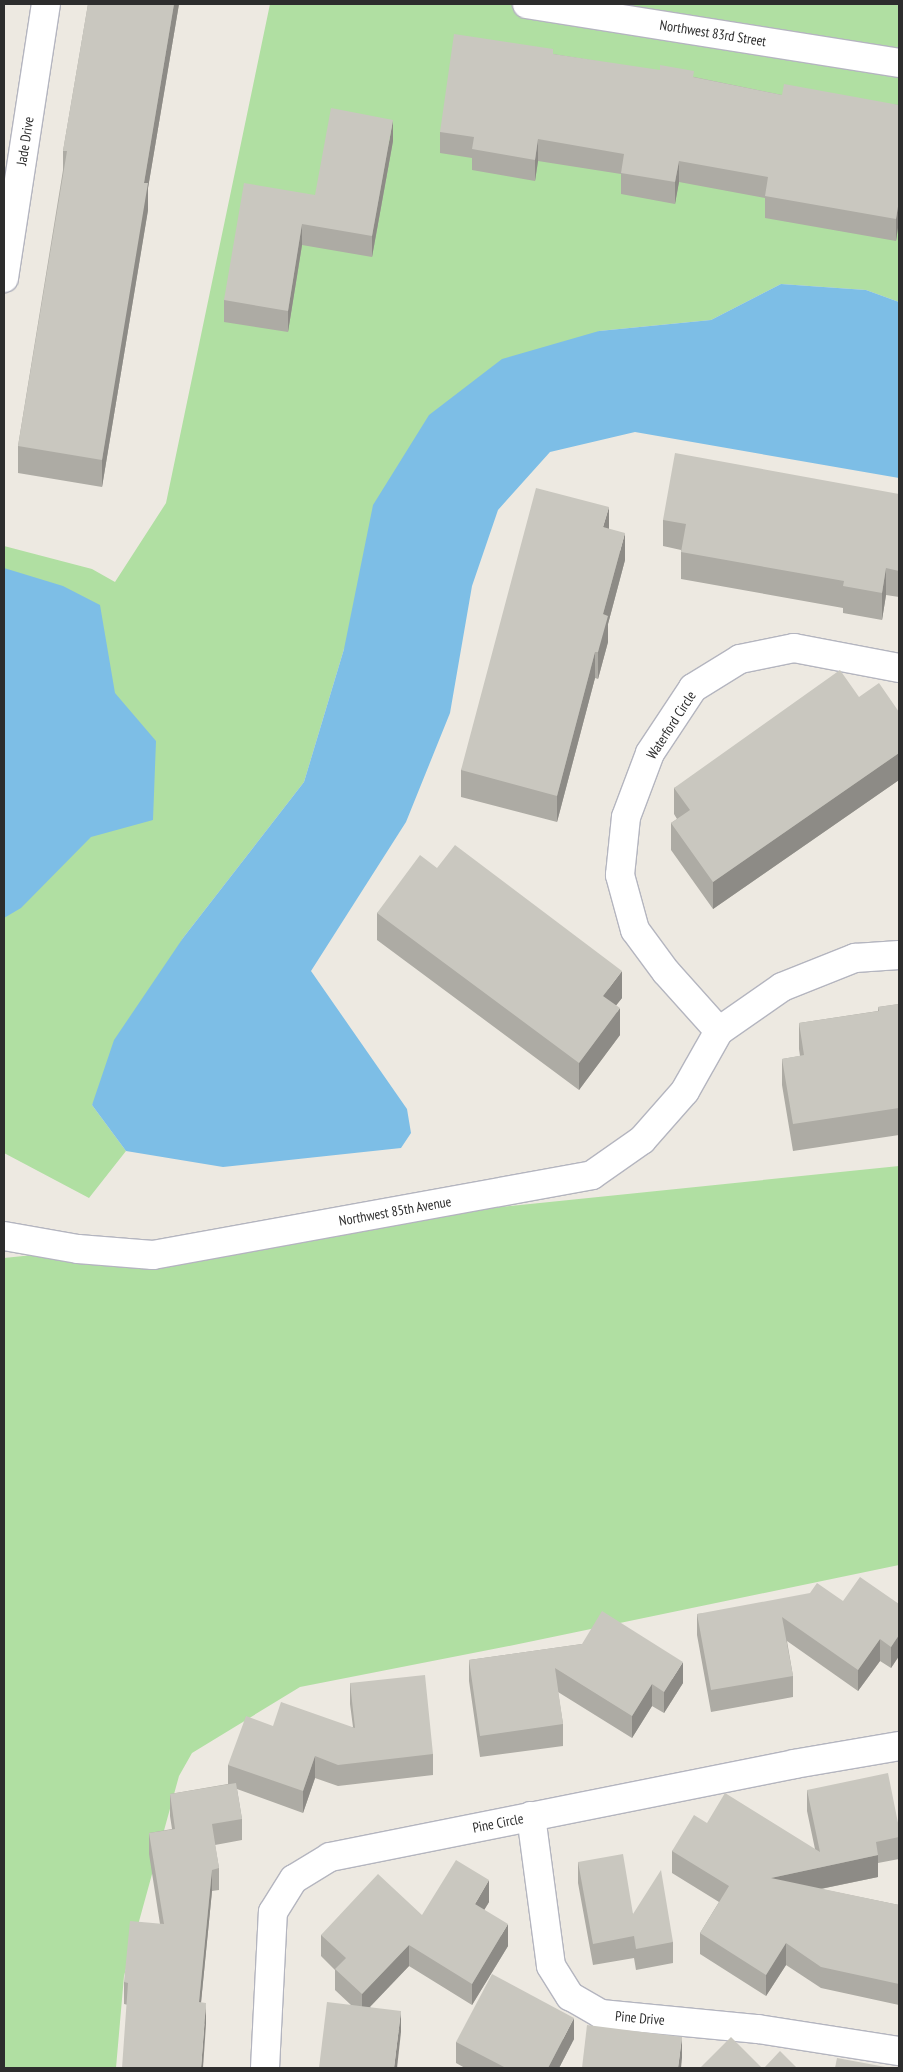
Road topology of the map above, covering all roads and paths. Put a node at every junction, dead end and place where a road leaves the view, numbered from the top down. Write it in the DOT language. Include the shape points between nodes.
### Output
graph roads {
  1 [pos="46,4"];
  2 [pos="527,4"];
  3 [pos="899,63"];
  4 [pos="4,278"];
  5 [pos="899,668"];
  6 [pos="899,955"];
  7 [pos="719,1031"];
  8 [pos="4,1236"];
  9 [pos="899,1746"];
  10 [pos="531,1816"];
  11 [pos="899,2051"];
  12 [pos="265,2068"];
  1 -- 4 [label="street, Jade Drive"];
  2 -- 3 [label="street, Northwest 83rd Street"];
  5 -- 7 [label="street, Waterford Circle" via="794,648 740,659 693,688 650,753 626,817 620,875 635,930 666,972"];
  6 -- 7 [label="street" via="855,958 782,987"];
  7 -- 8 [label="street, Northwest 85th Avenue" via="685,1090 642,1140 592,1175 153,1255 78,1249"];
  9 -- 10 [label="street, Pine Circle"];
  10 -- 11 [label="street, Pine Drive" via="551,1966 570,1996 600,2014 758,2029"];
  10 -- 12 [label="street, Pine Circle" via="330,1857 294,1879 273,1912"];
}
